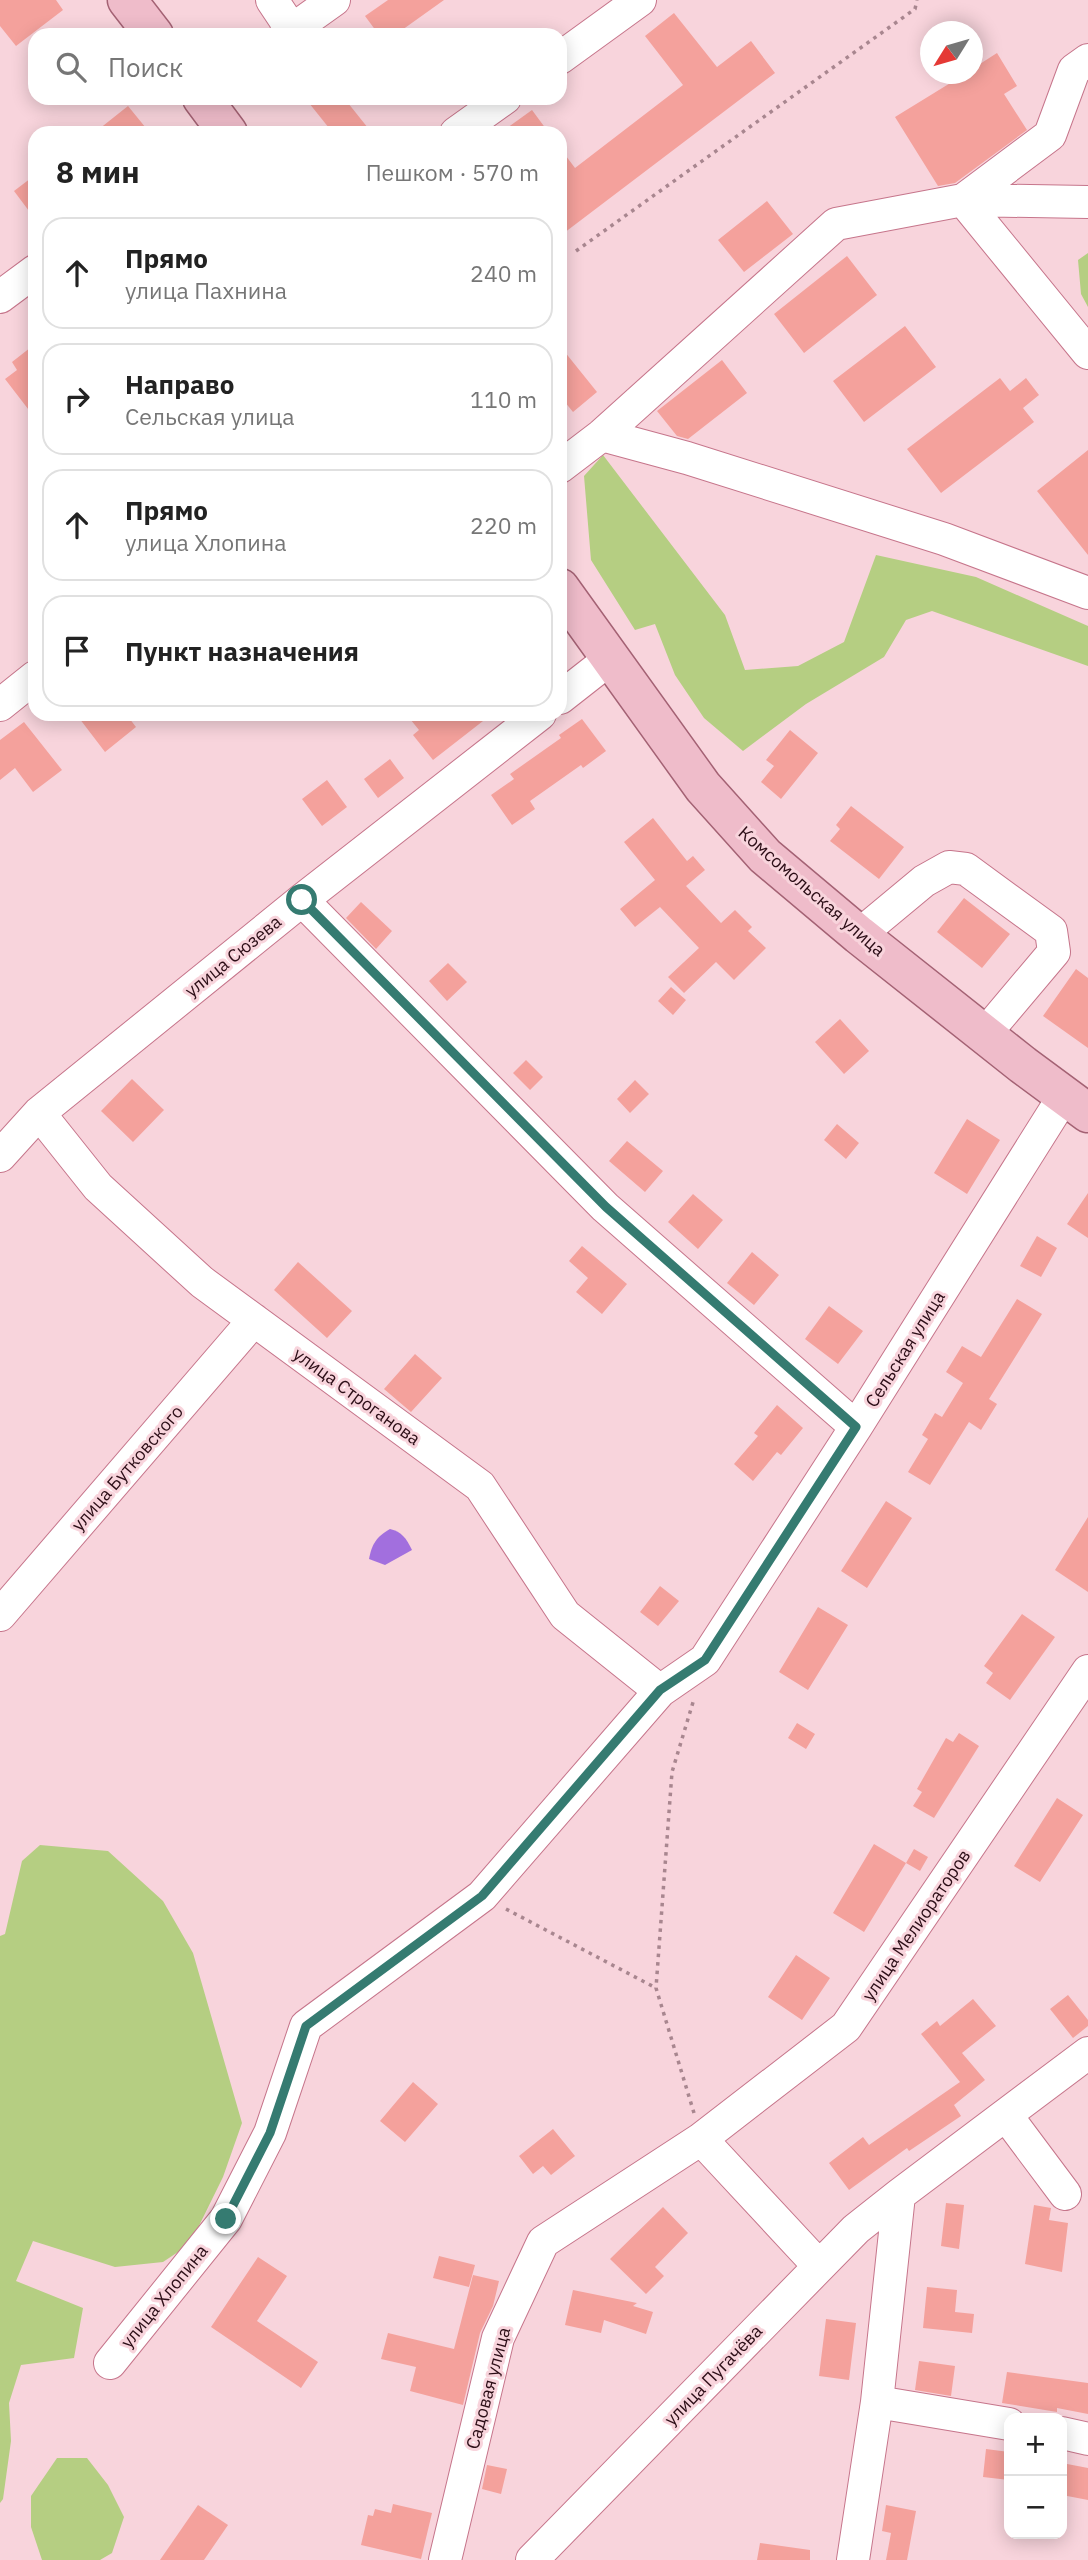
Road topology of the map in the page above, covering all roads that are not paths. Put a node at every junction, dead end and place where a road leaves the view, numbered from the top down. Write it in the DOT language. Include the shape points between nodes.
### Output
graph roads {
  1 [pos="127,0"];
  2 [pos="272,0"];
  3 [pos="334,0"];
  4 [pos="640,0"];
  5 [pos="149,28"];
  6 [pos="286,28"];
  7 [pos="295,28"];
  8 [pos="567,53"];
  9 [pos="1088,60"];
  10 [pos="207,105"];
  11 [pos="495,105"];
  12 [pos="221,126"];
  13 [pos="466,126"];
  14 [pos="963,200"];
  15 [pos="1088,202"];
  16 [pos="28,276"];
  17 [pos="0,297"];
  18 [pos="1088,352"];
  19 [pos="602,435"];
  20 [pos="567,462"];
  21 [pos="1088,593"];
  22 [pos="567,598"];
  23 [pos="611,659"];
  24 [pos="28,683"];
  25 [pos="567,693"];
  26 [pos="0,705"];
  27 [pos="531,721"];
  28 [pos="302,900"];
  29 [pos="859,935"];
  30 [pos="985,1035"];
  31 [pos="1076,1105"];
  32 [pos="39,1113"];
  33 [pos="0,1156"];
  34 [pos="254,1321"];
  35 [pos="856,1427"];
  36 [pos="0,1615"];
  37 [pos="1088,1671"];
  38 [pos="660,1690"];
  39 [pos="1088,2053"];
  40 [pos="1006,2115"];
  41 [pos="701,2139"];
  42 [pos="1065,2194"];
  43 [pos="899,2195"];
  44 [pos="819,2266"];
  45 [pos="110,2363"];
  46 [pos="877,2402"];
  47 [pos="1004,2423"];
  48 [pos="1067,2434"];
  49 [pos="1088,2439"];
  50 [pos="445,2560"];
  51 [pos="532,2560"];
  52 [pos="853,2560"];
  1 -- 5 [label="main road"];
  2 -- 6 [label="street"];
  3 -- 7 [label="street"];
  4 -- 8 [label="street"];
  9 -- 14 [label="street" via="1074,71 1050,135"];
  10 -- 12 [label="main road"];
  11 -- 13 [label="street"];
  14 -- 15 [label="street"];
  14 -- 18 [label="street"];
  14 -- 19 [label="street" via="836,224"];
  16 -- 17 [label="street"];
  19 -- 20 [label="street"];
  19 -- 21 [label="street" via="944,538"];
  22 -- 23 [label="main road, Комсомольская улица"];
  23 -- 25 [label="street"];
  23 -- 29 [label="main road, Комсомольская улица" via="732,822"];
  24 -- 26 [label="street"];
  27 -- 28 [label="street, улица Сюзева"];
  28 -- 32 [label="street, улица Сюзева"];
  28 -- 35 [label="street" via="606,1207"];
  29 -- 30 [label="main road, Комсомольская улица"];
  29 -- 30 [label="street" via="924,881 949,867 966,869 1051,931 1054,952"];
  30 -- 31 [label="main road, Комсомольская улица"];
  31 -- 35 [label="street, Сельская улица"];
  32 -- 33 [label="street, улица Сюзева"];
  32 -- 34 [label="street, улица Строганова" via="98,1187 202,1282"];
  34 -- 36 [label="street, улица Бутковского"];
  34 -- 38 [label="street, улица Строганова" via="480,1486 565,1615"];
  35 -- 38 [label="street, Сельская улица" via="705,1660"];
  37 -- 41 [label="street, улица Мелиораторов" via="846,2027"];
  38 -- 45 [label="street, улица Хлопина" via="482,1896 306,2026 270,2133 226,2219"];
  39 -- 40 [label="street, улица Пугачёва"];
  40 -- 42 [label="street"];
  40 -- 43 [label="street, улица Пугачёва"];
  41 -- 44 [label="street"];
  41 -- 50 [label="street, Садовая улица" via="543,2242 498,2338"];
  43 -- 44 [label="street, улица Пугачёва"];
  43 -- 46 [label="street"];
  44 -- 51 [label="street, улица Пугачёва"];
  46 -- 47 [label="street"];
  46 -- 52 [label="street"];
  48 -- 49 [label="street"];
}
